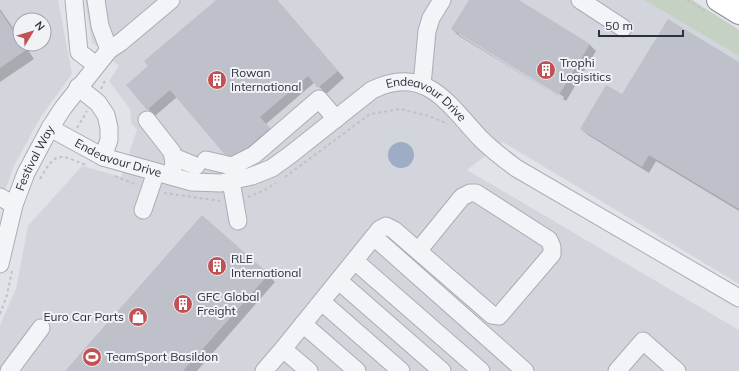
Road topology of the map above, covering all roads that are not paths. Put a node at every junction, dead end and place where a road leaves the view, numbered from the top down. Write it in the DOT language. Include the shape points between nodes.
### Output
graph roads {
  1 [pos="74,0"];
  2 [pos="96,0"];
  3 [pos="171,0"];
  4 [pos="442,0"];
  5 [pos="580,0"];
  6 [pos="718,0"];
  7 [pos="739,13"];
  8 [pos="623,28"];
  9 [pos="115,46"];
  10 [pos="96,65"];
  11 [pos="422,85"];
  12 [pos="78,87"];
  13 [pos="336,119"];
  14 [pos="147,120"];
  15 [pos="50,128"];
  16 [pos="103,157"];
  17 [pos="174,157"];
  18 [pos="163,174"];
  19 [pos="231,181"];
  20 [pos="7,201"];
  21 [pos="143,210"];
  22 [pos="238,221"];
  23 [pos="374,237"];
  24 [pos="418,251"];
  25 [pos="355,261"];
  26 [pos="0,264"];
  27 [pos="339,281"];
  28 [pos="739,298"];
  29 [pos="476,301"];
  30 [pos="322,302"];
  31 [pos="464,316"];
  32 [pos="303,324"];
  33 [pos="41,328"];
  34 [pos="283,349"];
  35 [pos="9,371"];
  36 [pos="264,371"];
  37 [pos="309,371"];
  38 [pos="357,371"];
  39 [pos="401,371"];
  40 [pos="442,371"];
  41 [pos="481,371"];
  42 [pos="525,371"];
  43 [pos="617,371"];
  44 [pos="677,371"];
  1 -- 10 [label="street" via="79,52"];
  2 -- 9 [label="street" via="100,26"];
  3 -- 9 [label="street, Festival Way"];
  4 -- 11 [label="street" via="431,18 427,31"];
  5 -- 8 [label="street"];
  6 -- 7 [label="highway"];
  9 -- 10 [label="street, Festival Way"];
  10 -- 12 [label="street, Festival Way"];
  11 -- 13 [label="street, Endeavour Drive" via="395,82 383,85 372,90"];
  11 -- 28 [label="street, Endeavour Drive" via="436,92 496,153 516,168"];
  12 -- 15 [label="street, Festival Way"];
  12 -- 16 [label="street" via="98,103 106,115 109,140"];
  13 -- 17 [label="street" via="319,99 254,155 232,166"];
  13 -- 19 [label="street, Endeavour Drive" via="272,168"];
  14 -- 17 [label="street"];
  15 -- 16 [label="street, Endeavour Drive"];
  15 -- 20 [label="street, Festival Way" via="26,173"];
  16 -- 18 [label="street, Endeavour Drive"];
  17 -- 18 [label="street"];
  18 -- 19 [label="street, Endeavour Drive" via="192,182"];
  18 -- 21 [label="street"];
  19 -- 22 [label="street"];
  20 -- 26 [label="street, Festival Way"];
  23 -- 24 [label="street" via="386,226"];
  23 -- 25 [label="street"];
  23 -- 31 [label="street"];
  24 -- 29 [label="street"];
  24 -- 29 [label="street" via="462,197 476,193 549,240 552,254 499,316 492,315"];
  25 -- 27 [label="street"];
  25 -- 41 [label="street"];
  27 -- 30 [label="street"];
  27 -- 40 [label="street"];
  29 -- 31 [label="street"];
  30 -- 32 [label="street"];
  30 -- 39 [label="street"];
  31 -- 42 [label="street"];
  32 -- 34 [label="street"];
  32 -- 38 [label="street"];
  33 -- 35 [label="street"];
  34 -- 36 [label="street"];
  34 -- 37 [label="street"];
  43 -- 44 [label="street" via="643,341"];
}
